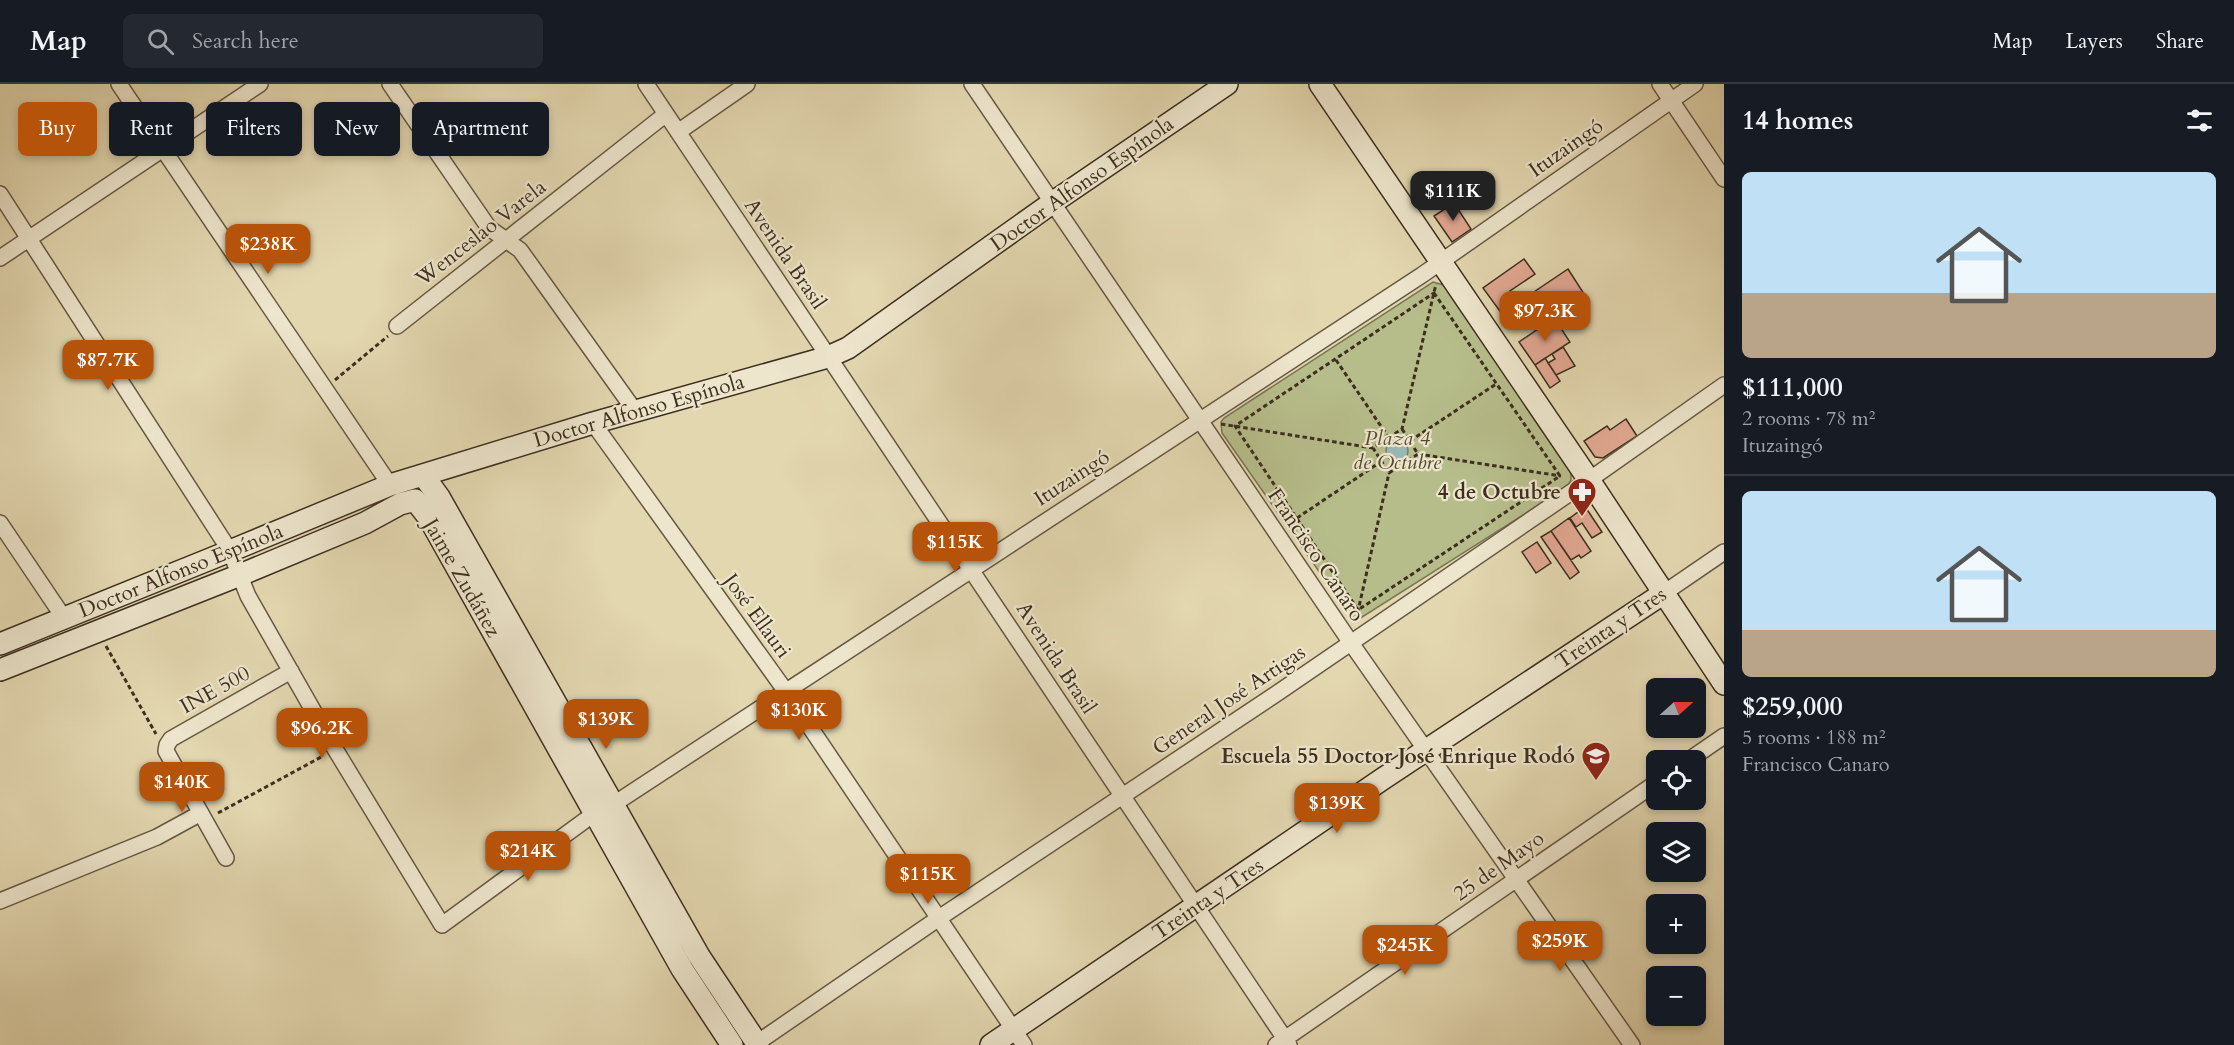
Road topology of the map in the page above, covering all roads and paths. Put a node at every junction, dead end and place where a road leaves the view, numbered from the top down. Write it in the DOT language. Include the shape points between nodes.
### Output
graph roads {
  1 [pos="120,84"];
  2 [pos="260,84"];
  3 [pos="390,84"];
  4 [pos="646,84"];
  5 [pos="747,84"];
  6 [pos="972,84"];
  7 [pos="1227,84"];
  8 [pos="1320,84"];
  9 [pos="1660,84"];
  10 [pos="1695,84"];
  11 [pos="1671,100"];
  12 [pos="132,102"];
  13 [pos="666,114"];
  14 [pos="194,129"];
  15 [pos="678,132"];
  16 [pos="155,156"];
  17 [pos="168,156"];
  18 [pos="1724,179"];
  19 [pos="0,194"];
  20 [pos="1052,203"];
  21 [pos="30,238"];
  22 [pos="505,240"];
  23 [pos="0,258"];
  24 [pos="1441,262"];
  25 [pos="1434,293"];
  26 [pos="397,326"];
  27 [pos="828,357"];
  28 [pos="1336,359"];
  29 [pos="1497,384"];
  30 [pos="1724,385"];
  31 [pos="325,389"];
  32 [pos="635,411"];
  33 [pos="1199,420"];
  34 [pos="593,423"];
  35 [pos="1235,426"];
  36 [pos="1402,429"];
  37 [pos="1389,438"];
  38 [pos="1410,441"];
  39 [pos="1373,448"];
  40 [pos="1418,454"];
  41 [pos="1382,461"];
  42 [pos="1389,473"];
  43 [pos="423,475"];
  44 [pos="1560,476"];
  45 [pos="1589,480"];
  46 [pos="390,485"];
  47 [pos="407,502"];
  48 [pos="1297,518"];
  49 [pos="0,523"];
  50 [pos="230,551"];
  51 [pos="1724,552"];
  52 [pos="972,568"];
  53 [pos="240,575"];
  54 [pos="1664,593"];
  55 [pos="1358,610"];
  56 [pos="64,618"];
  57 [pos="98,632"];
  58 [pos="0,644"];
  59 [pos="1351,644"];
  60 [pos="0,670"];
  61 [pos="291,671"];
  62 [pos="1724,684"];
  63 [pos="787,693"];
  64 [pos="1724,736"];
  65 [pos="335,749"];
  66 [pos="1704,750"];
  67 [pos="166,751"];
  68 [pos="1425,751"];
  69 [pos="1646,790"];
  70 [pos="1123,798"];
  71 [pos="605,809"];
  72 [pos="203,816"];
  73 [pos="226,858"];
  74 [pos="1516,880"];
  75 [pos="0,901"];
  76 [pos="1196,907"];
  77 [pos="939,918"];
  78 [pos="1018,1038"];
  79 [pos="1284,1043"];
  80 [pos="756,1044"];
  81 [pos="732,1045"];
  82 [pos="991,1045"];
  83 [pos="1632,1045"];
  1 -- 12 [label="street, Jaime Zudáñez"];
  2 -- 14 [label="street"];
  3 -- 22 [label="street" via="489,228"];
  4 -- 13 [label="street, Avenida Brasil"];
  5 -- 15 [label="street"];
  6 -- 20 [label="street, Francisco Canaro"];
  7 -- 20 [label="street, Doctor Alfonso Espínola"];
  8 -- 24 [label="street"];
  9 -- 11 [label="street"];
  10 -- 11 [label="street, Ituzaingó"];
  11 -- 18 [label="street"];
  11 -- 24 [label="street, Ituzaingó"];
  13 -- 15 [label="street, Avenida Brasil"];
  13 -- 22 [label="street, Wenceslao Varela"];
  15 -- 27 [label="street, Avenida Brasil"];
  16 -- 21 [label="street"];
  17 -- 31 [label="street, Jaime Zudáñez"];
  19 -- 21 [label="street"];
  20 -- 27 [label="street, Doctor Alfonso Espínola" via="848,348"];
  20 -- 33 [label="street, Francisco Canaro"];
  21 -- 23 [label="street"];
  21 -- 50 [label="street"];
  22 -- 26 [label="street, Wenceslao Varela"];
  22 -- 32 [label="street" via="519,250"];
  24 -- 25 [label="path"];
  24 -- 33 [label="street, Ituzaingó"];
  24 -- 45 [label="street"];
  25 -- 28 [label="path"];
  25 -- 29 [label="path"];
  25 -- 36 [label="path"];
  26 -- 31 [label="path"];
  27 -- 32 [label="street, Doctor Alfonso Espínola"];
  27 -- 52 [label="street, Avenida Brasil"];
  28 -- 35 [label="path"];
  28 -- 37 [label="path"];
  29 -- 38 [label="path"];
  29 -- 44 [label="path"];
  30 -- 45 [label="street, General José Artigas"];
  31 -- 46 [label="street, Jaime Zudáñez"];
  32 -- 34 [label="street, Doctor Alfonso Espínola"];
  33 -- 35 [label="path"];
  33 -- 52 [label="street, Ituzaingó"];
  33 -- 59 [label="street, Francisco Canaro"];
  34 -- 43 [label="street, Doctor Alfonso Espínola"];
  34 -- 63 [label="street, José Ellauri"];
  35 -- 39 [label="path"];
  35 -- 48 [label="path"];
  36 -- 37 [label="path"];
  36 -- 38 [label="path"];
  37 -- 39 [label="path"];
  38 -- 40 [label="path"];
  39 -- 41 [label="path"];
  40 -- 42 [label="path"];
  40 -- 44 [label="path"];
  41 -- 42 [label="path"];
  41 -- 48 [label="path"];
  42 -- 55 [label="path"];
  43 -- 46 [label="street, Doctor Alfonso Espínola"];
  43 -- 47 [label="street"];
  43 -- 71 [label="street, Jaime Zudáñez" via="439,497"];
  44 -- 45 [label="path"];
  44 -- 55 [label="path"];
  45 -- 54 [label="street"];
  45 -- 59 [label="street, General José Artigas"];
  46 -- 47 [label="street, Jaime Zudáñez"];
  46 -- 50 [label="street, Doctor Alfonso Espínola"];
  47 -- 53 [label="street, Doctor Alfonso Espínola"];
  47 -- 71 [label="street, Jaime Zudáñez" via="429,518"];
  48 -- 55 [label="path"];
  49 -- 56 [label="street"];
  50 -- 53 [label="street"];
  50 -- 56 [label="street, Doctor Alfonso Espínola"];
  51 -- 54 [label="street, Treinta y Tres"];
  52 -- 63 [label="street, Ituzaingó"];
  52 -- 70 [label="street, Avenida Brasil"];
  53 -- 57 [label="street, Doctor Alfonso Espínola"];
  53 -- 61 [label="street"];
  54 -- 62 [label="street"];
  54 -- 68 [label="street, Treinta y Tres"];
  55 -- 59 [label="path"];
  56 -- 58 [label="street, Doctor Alfonso Espínola"];
  57 -- 60 [label="street, Doctor Alfonso Espínola"];
  57 -- 67 [label="path"];
  59 -- 68 [label="street, Francisco Canaro"];
  59 -- 70 [label="street, General José Artigas"];
  61 -- 65 [label="street"];
  61 -- 67 [label="street, INE 500" via="171,739"];
  63 -- 71 [label="street, Ituzaingó"];
  63 -- 77 [label="street, José Ellauri"];
  64 -- 66 [label="street"];
  65 -- 71 [label="street, Ituzaingó" via="442,925"];
  65 -- 72 [label="path"];
  67 -- 72 [label="street"];
  68 -- 74 [label="street, Francisco Canaro"];
  68 -- 76 [label="street, Treinta y Tres"];
  69 -- 74 [label="street, 25 de Mayo"];
  70 -- 76 [label="street, Avenida Brasil"];
  70 -- 77 [label="street, General José Artigas"];
  71 -- 80 [label="street, Jaime Zudáñez"];
  71 -- 81 [label="street, Jaime Zudáñez" via="682,969"];
  72 -- 73 [label="street"];
  72 -- 75 [label="street"];
  74 -- 79 [label="street, 25 de Mayo"];
  74 -- 83 [label="street, Francisco Canaro"];
  76 -- 78 [label="street, Treinta y Tres"];
  76 -- 79 [label="street, Avenida Brasil"];
  77 -- 78 [label="street, José Ellauri"];
  77 -- 80 [label="street, General José Artigas"];
  78 -- 82 [label="street, Treinta y Tres"];
}
